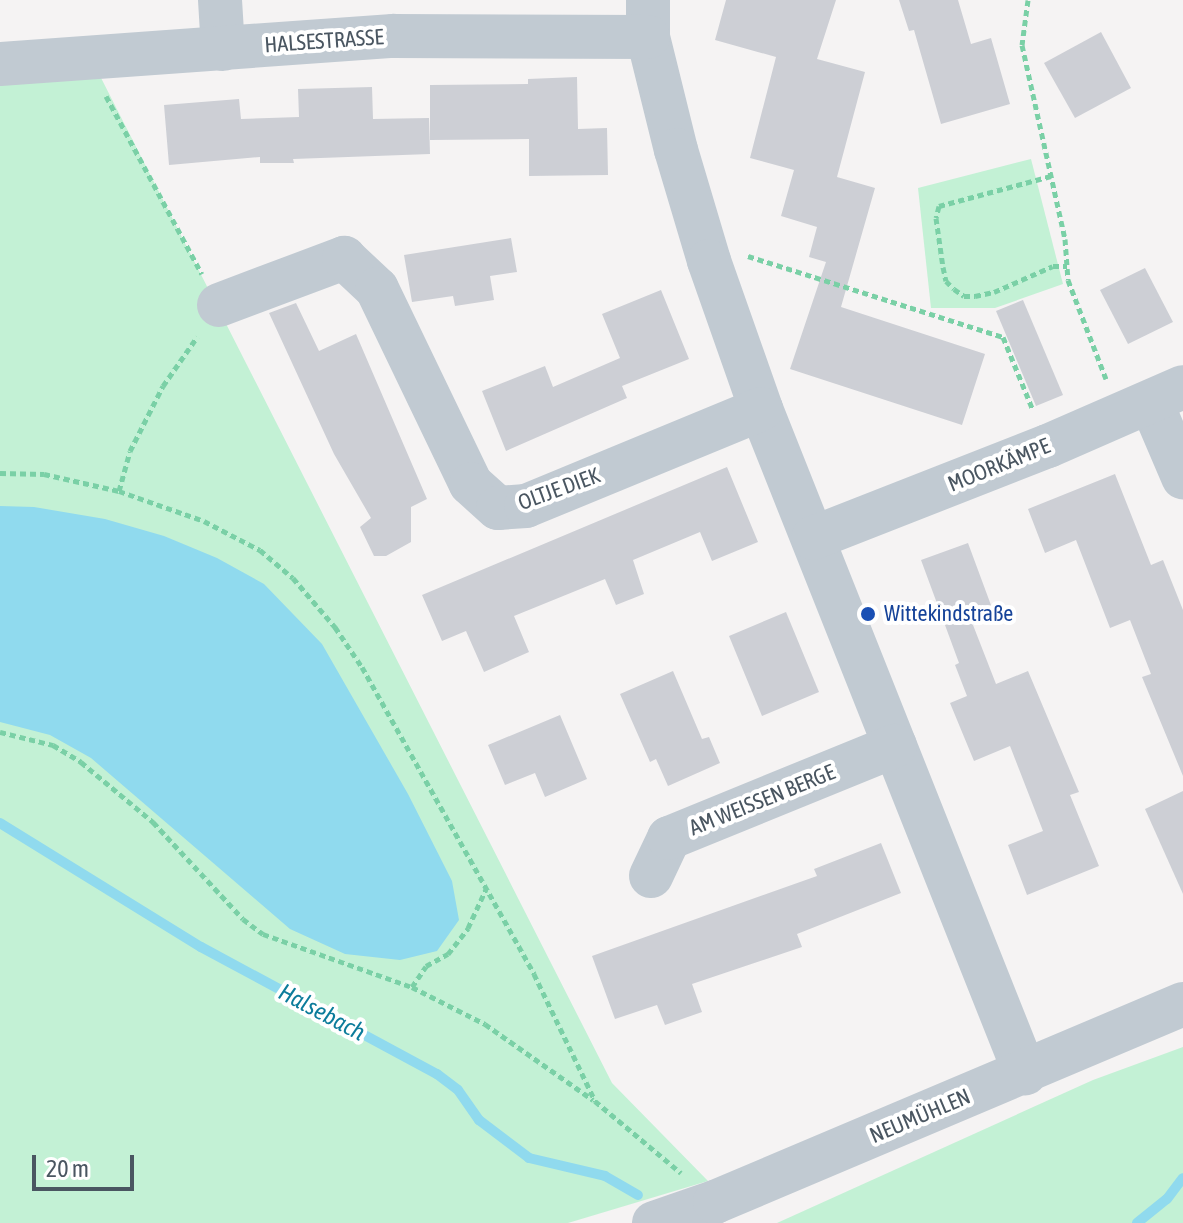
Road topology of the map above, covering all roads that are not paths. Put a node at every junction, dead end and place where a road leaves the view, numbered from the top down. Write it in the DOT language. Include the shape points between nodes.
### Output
graph roads {
  1 [pos="220,0"];
  2 [pos="392,18"];
  3 [pos="648,18"];
  4 [pos="223,49"];
  5 [pos="0,64"];
  6 [pos="219,305"];
  7 [pos="1152,401"];
  8 [pos="761,409"];
  9 [pos="1183,477"];
  10 [pos="813,538"];
  11 [pos="895,746"];
  12 [pos="651,876"];
  13 [pos="1183,1004"];
  14 [pos="1025,1073"];
  15 [pos="654,1223"];
  1 -- 4 [label="street"];
  2 -- 3 [label="street, HALSESTRASSE"];
  2 -- 4 [label="street, HALSESTRASSE"];
  3 -- 8 [label="street" via="676,150"];
  4 -- 5 [label="street, HALSESTRASSE"];
  6 -- 8 [label="street, OLTJE DIEK" via="344,258 377,289 471,484 498,508 526,506"];
  7 -- 9 [label="street"];
  7 -- 10 [label="street, MOORKÄMPE"];
  8 -- 10 [label="street"];
  10 -- 11 [label="street"];
  11 -- 12 [label="street, AM WEISSEN BERGE" via="669,838"];
  11 -- 14 [label="street"];
  13 -- 14 [label="street, NEUMÜHLEN"];
  14 -- 15 [label="street, NEUMÜHLEN"];
}
